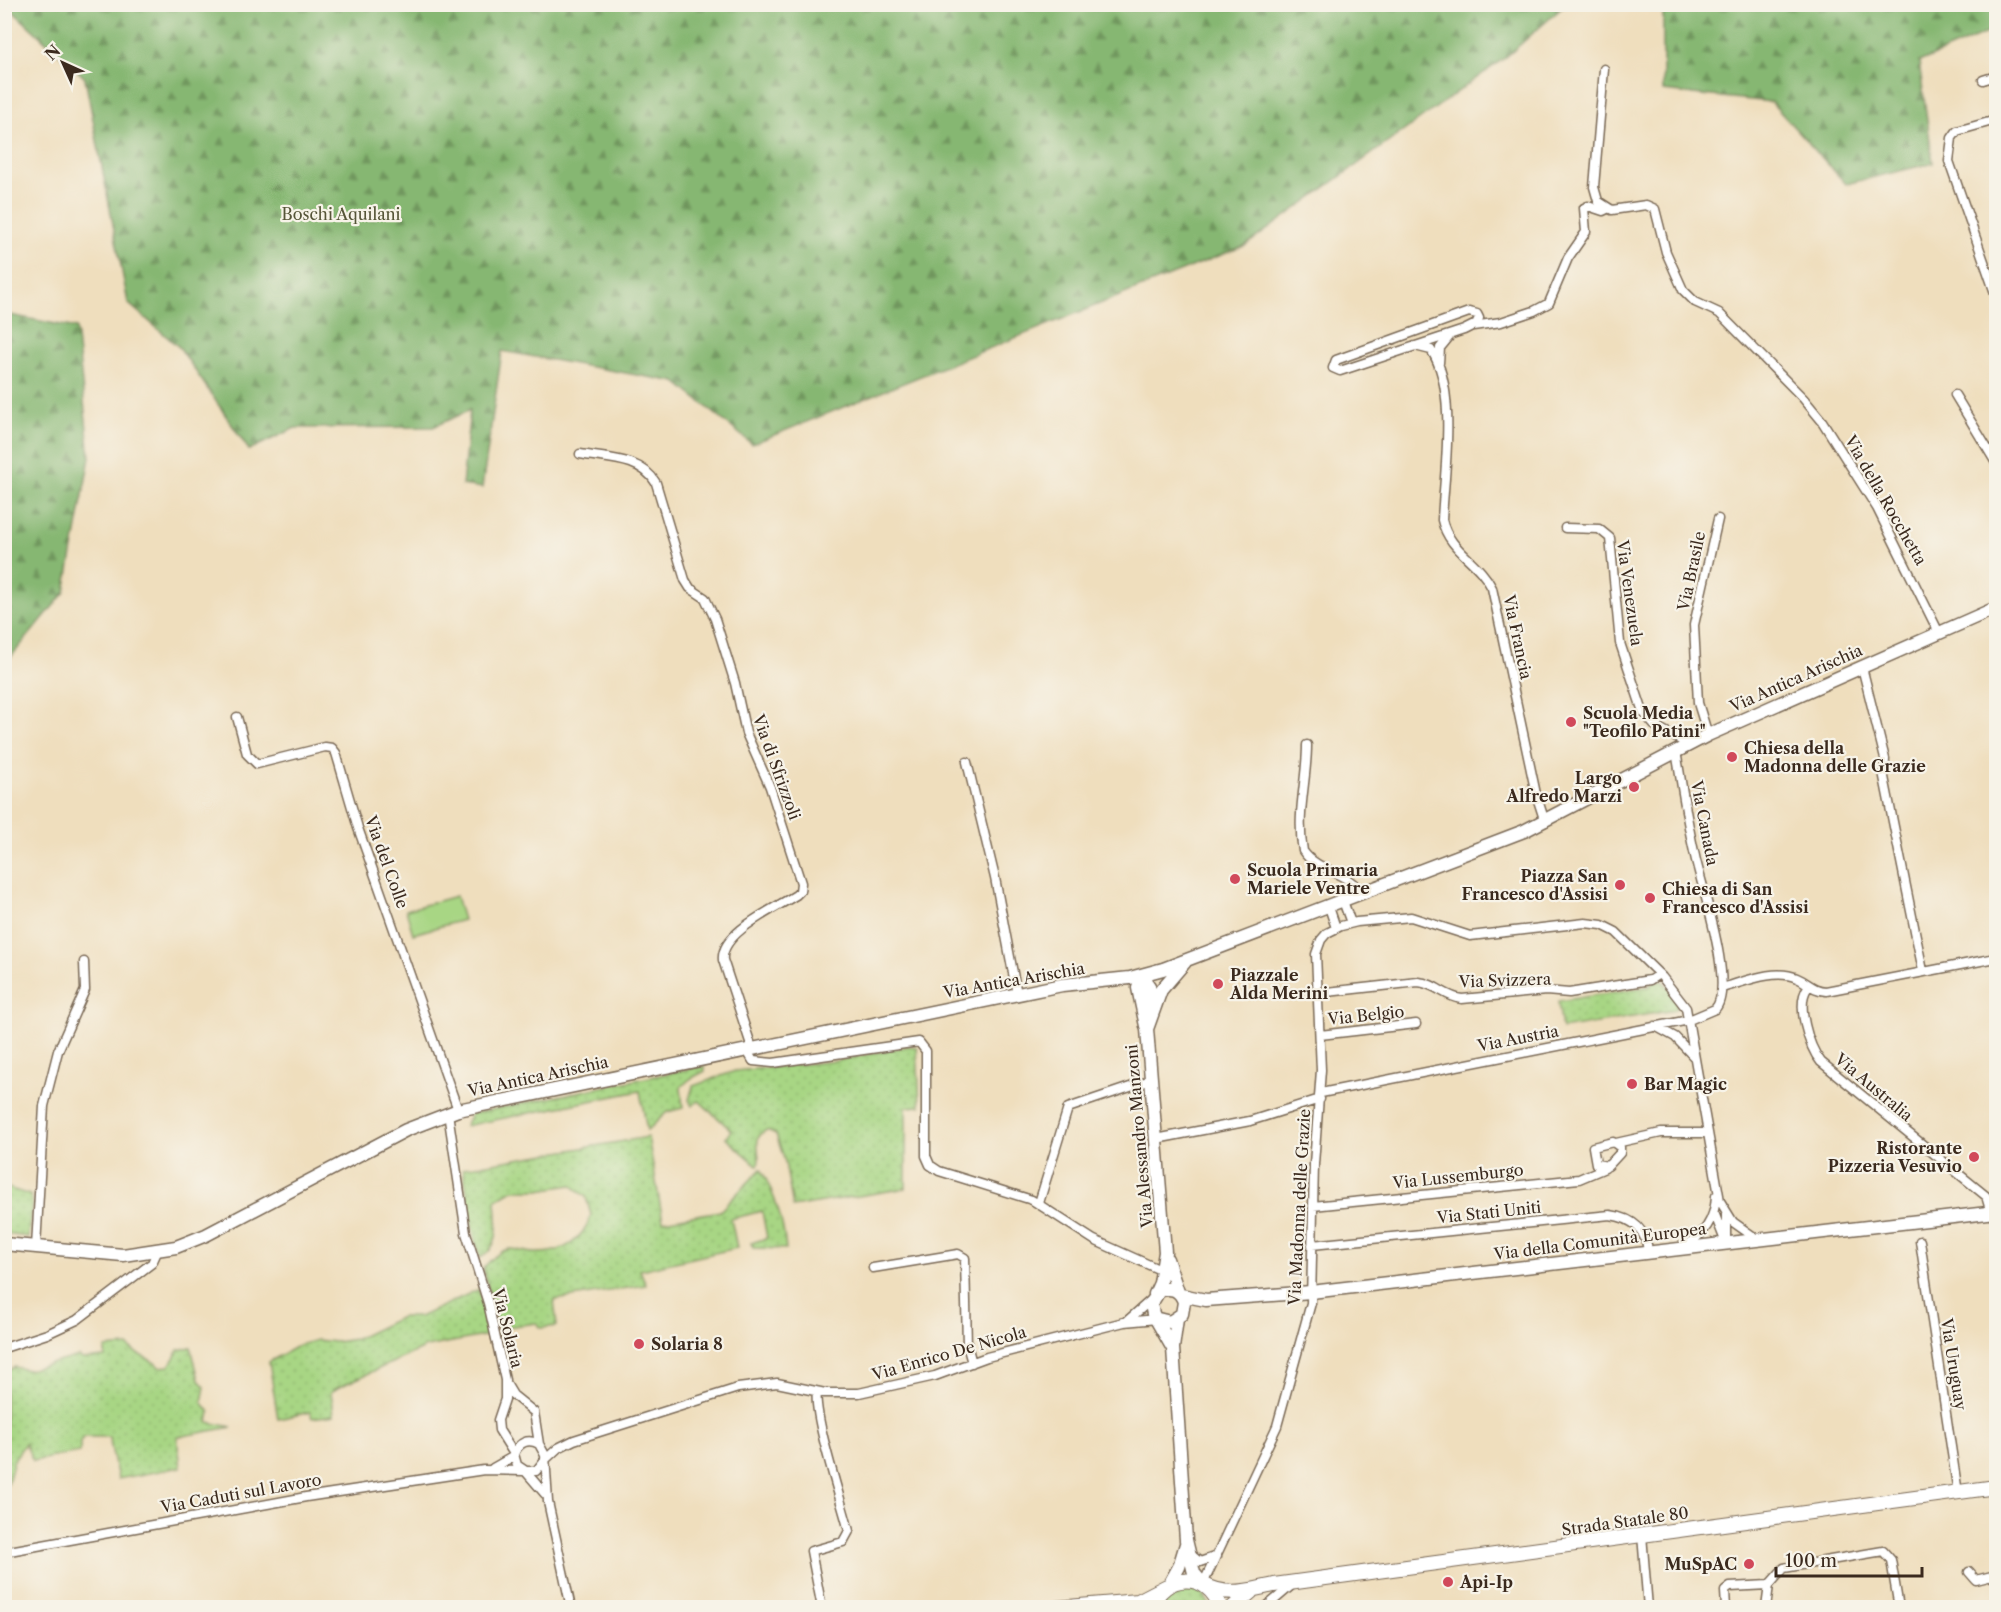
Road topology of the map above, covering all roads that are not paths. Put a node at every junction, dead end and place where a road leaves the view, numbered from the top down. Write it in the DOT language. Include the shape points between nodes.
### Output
graph roads {
  1 [pos="1604,69"];
  2 [pos="1996,76"];
  3 [pos="1983,80"];
  4 [pos="1996,120"];
  5 [pos="1607,209"];
  6 [pos="1996,296"];
  7 [pos="1479,315"];
  8 [pos="1501,322"];
  9 [pos="1473,327"];
  10 [pos="1453,334"];
  11 [pos="1415,346"];
  12 [pos="1439,366"];
  13 [pos="1955,395"];
  14 [pos="580,454"];
  15 [pos="1996,463"];
  16 [pos="1718,519"];
  17 [pos="1565,528"];
  18 [pos="1996,608"];
  19 [pos="1939,633"];
  20 [pos="1862,667"];
  21 [pos="237,717"];
  22 [pos="1708,735"];
  23 [pos="1307,745"];
  24 [pos="1681,749"];
  25 [pos="967,762"];
  26 [pos="1545,822"];
  27 [pos="1362,894"];
  28 [pos="1343,902"];
  29 [pos="1329,907"];
  30 [pos="1351,923"];
  31 [pos="1336,928"];
  32 [pos="1996,958"];
  33 [pos="1188,959"];
  34 [pos="84,962"];
  35 [pos="1923,971"];
  36 [pos="1659,974"];
  37 [pos="1141,975"];
  38 [pos="1109,980"];
  39 [pos="1808,987"];
  40 [pos="1722,988"];
  41 [pos="1318,993"];
  42 [pos="1017,994"];
  43 [pos="1718,1006"];
  44 [pos="1146,1009"];
  45 [pos="1689,1020"];
  46 [pos="1416,1024"];
  47 [pos="1655,1026"];
  48 [pos="1320,1035"];
  49 [pos="749,1049"];
  50 [pos="1695,1060"];
  51 [pos="1151,1080"];
  52 [pos="1321,1096"];
  53 [pos="453,1112"];
  54 [pos="1707,1133"];
  55 [pos="1156,1139"];
  56 [pos="1632,1140"];
  57 [pos="1616,1143"];
  58 [pos="1620,1153"];
  59 [pos="1605,1168"];
  60 [pos="1717,1190"];
  61 [pos="1039,1203"];
  62 [pos="1313,1206"];
  63 [pos="1714,1211"];
  64 [pos="1725,1211"];
  65 [pos="1994,1213"];
  66 [pos="1758,1239"];
  67 [pos="1920,1241"];
  68 [pos="1726,1243"];
  69 [pos="4,1244"];
  70 [pos="1312,1245"];
  71 [pos="36,1247"];
  72 [pos="1676,1250"];
  73 [pos="157,1252"];
  74 [pos="1648,1253"];
  75 [pos="873,1268"];
  76 [pos="1167,1268"];
  77 [pos="1311,1292"];
  78 [pos="1179,1293"];
  79 [pos="1153,1297"];
  80 [pos="1206,1300"];
  81 [pos="1180,1317"];
  82 [pos="1157,1319"];
  83 [pos="1124,1322"];
  84 [pos="4,1348"];
  85 [pos="1173,1348"];
  86 [pos="972,1363"];
  87 [pos="505,1380"];
  88 [pos="817,1392"];
  89 [pos="526,1403"];
  90 [pos="503,1407"];
  91 [pos="574,1440"];
  92 [pos="539,1444"];
  93 [pos="514,1455"];
  94 [pos="544,1461"];
  95 [pos="484,1470"];
  96 [pos="525,1471"];
  97 [pos="1996,1487"];
  98 [pos="1958,1493"];
  99 [pos="548,1502"];
  100 [pos="1642,1535"];
  101 [pos="1186,1540"];
  102 [pos="5,1552"];
  103 [pos="1189,1553"];
  104 [pos="1218,1556"];
  105 [pos="1970,1572"];
  106 [pos="1996,1575"];
  107 [pos="1297,1582"];
  108 [pos="1203,1584"];
  109 [pos="1168,1585"];
  110 [pos="1769,1585"];
  111 [pos="1259,1588"];
  112 [pos="571,1608"];
  113 [pos="822,1608"];
  114 [pos="1056,1608"];
  115 [pos="1152,1608"];
  116 [pos="1220,1608"];
  117 [pos="1232,1608"];
  118 [pos="1265,1608"];
  119 [pos="1648,1608"];
  120 [pos="1726,1608"];
  121 [pos="1766,1608"];
  122 [pos="1899,1608"];
  1 -- 5 [label="street" via="1594,187 1598,201"];
  2 -- 3 [label="street"];
  4 -- 6 [label="street" via="1957,130 1949,161"];
  5 -- 8 [label="street" via="1584,208 1586,232 1568,258 1549,303"];
  5 -- 19 [label="street, Via della Rocchetta" via="1646,205 1655,209 1666,252 1683,290 1695,302 1719,313 1822,421 1876,508"];
  7 -- 8 [label="street"];
  7 -- 9 [label="street"];
  7 -- 11 [label="street" via="1469,312 1335,360 1332,365 1340,371"];
  8 -- 9 [label="street"];
  9 -- 10 [label="street"];
  10 -- 11 [label="street"];
  10 -- 12 [label="street, Via Francia" via="1440,348"];
  11 -- 12 [label="street" via="1431,350"];
  12 -- 26 [label="street, Via Francia" via="1446,416 1442,520 1448,538 1492,588"];
  13 -- 15 [label="street"];
  14 -- 49 [label="street, Via di Sfrizzoli" via="636,463 651,473 685,580 705,598 715,620 746,733 770,787 801,883 796,895 734,935 724,947 723,960"];
  16 -- 22 [label="street, Via Brasile" via="1694,625 1698,703"];
  17 -- 24 [label="street, Via Venezuela" via="1599,529 1610,538 1620,643 1637,694 1648,720 1682,741"];
  18 -- 19 [label="main road, Via Antica Arischia"];
  19 -- 20 [label="main road, Via Antica Arischia"];
  20 -- 22 [label="main road, Via Antica Arischia"];
  20 -- 35 [label="street" via="1885,759 1884,777"];
  21 -- 53 [label="street, Via del Colle" via="247,754 257,764 325,747 336,753"];
  22 -- 24 [label="main road, Via Antica Arischia"];
  23 -- 27 [label="street" via="1300,811 1304,851 1319,866 1354,884"];
  24 -- 26 [label="main road, Via Antica Arischia"];
  24 -- 40 [label="street, Via Canada" via="1695,856 1709,904"];
  25 -- 42 [label="street"];
  26 -- 27 [label="main road, Via Antica Arischia"];
  27 -- 28 [label="main road, Via Antica Arischia"];
  28 -- 29 [label="main road, Via Antica Arischia"];
  28 -- 30 [label="street"];
  29 -- 31 [label="street"];
  29 -- 33 [label="main road, Via Antica Arischia"];
  30 -- 31 [label="street"];
  30 -- 36 [label="street" via="1412,917 1470,936 1593,923 1616,932"];
  31 -- 41 [label="street, Via Madonna delle Grazie" via="1318,946"];
  32 -- 35 [label="street"];
  33 -- 37 [label="main road, Via Antica Arischia"];
  33 -- 44 [label="main road, Via Alessandro Manzoni"];
  34 -- 71 [label="street" via="85,990 58,1051 44,1106"];
  35 -- 39 [label="street" via="1826,991"];
  36 -- 41 [label="street, Via Svizzera" via="1650,980 1569,993 1546,991 1462,999 1418,982"];
  36 -- 45 [label="street" via="1683,1004"];
  37 -- 38 [label="main road, Via Antica Arischia"];
  37 -- 44 [label="main road" via="1151,994"];
  38 -- 42 [label="main road, Via Antica Arischia"];
  38 -- 44 [label="main road" via="1126,987"];
  39 -- 40 [label="street" via="1797,978 1779,974"];
  39 -- 65 [label="street, Via Australia" via="1802,1004 1810,1046 1816,1056 1986,1196"];
  40 -- 43 [label="street, Via Canada"];
  41 -- 48 [label="street, Via Madonna delle Grazie"];
  42 -- 49 [label="main road, Via Antica Arischia"];
  43 -- 45 [label="street, Via Austria"];
  44 -- 51 [label="main road, Via Alessandro Manzoni"];
  45 -- 47 [label="street, Via Austria"];
  45 -- 50 [label="street"];
  46 -- 48 [label="street, Via Belgio"];
  47 -- 50 [label="street" via="1675,1037"];
  47 -- 52 [label="street, Via Austria"];
  48 -- 52 [label="street, Via Madonna delle Grazie"];
  49 -- 53 [label="main road, Via Antica Arischia"];
  49 -- 61 [label="street" via="753,1061 772,1063 919,1042 926,1051 928,1161 939,1171"];
  50 -- 54 [label="street"];
  51 -- 55 [label="main road, Via Alessandro Manzoni"];
  51 -- 61 [label="street" via="1068,1108"];
  52 -- 55 [label="street, Via Austria" via="1237,1124"];
  52 -- 62 [label="street, Via Madonna delle Grazie"];
  53 -- 73 [label="main road, Via Antica Arischia" via="382,1142 200,1238"];
  53 -- 87 [label="street, Via Solaria" via="464,1224"];
  54 -- 56 [label="street" via="1661,1132"];
  54 -- 60 [label="street"];
  55 -- 76 [label="main road, Via Alessandro Manzoni"];
  56 -- 57 [label="street"];
  56 -- 58 [label="street, Via Lussemburgo"];
  57 -- 58 [label="street"];
  57 -- 59 [label="street" via="1593,1148 1594,1162"];
  58 -- 59 [label="street, Via Lussemburgo"];
  59 -- 62 [label="street, Via Lussemburgo" via="1579,1179"];
  60 -- 63 [label="street"];
  60 -- 64 [label="street"];
  61 -- 76 [label="street" via="1119,1253"];
  62 -- 70 [label="street, Via Madonna delle Grazie"];
  63 -- 68 [label="street"];
  63 -- 72 [label="street" via="1704,1231"];
  64 -- 66 [label="street" via="1737,1226"];
  64 -- 68 [label="street"];
  65 -- 66 [label="main road, Via della Comunità Europea"];
  66 -- 68 [label="main road, Via della Comunità Europea"];
  67 -- 98 [label="street, Via Uruguay"];
  68 -- 72 [label="main road, Via della Comunità Europea"];
  69 -- 71 [label="main road, Via Antica Arischia"];
  70 -- 74 [label="street, Via Stati Uniti" via="1610,1215 1640,1228 1647,1240"];
  70 -- 77 [label="street, Via Madonna delle Grazie"];
  71 -- 73 [label="main road, Via Antica Arischia" via="116,1255"];
  72 -- 74 [label="main road, Via della Comunità Europea"];
  73 -- 84 [label="street" via="152,1263 76,1320"];
  74 -- 77 [label="main road, Via della Comunità Europea"];
  75 -- 86 [label="street" via="958,1254 965,1258"];
  76 -- 78 [label="main road, Via Alessandro Manzoni"];
  76 -- 79 [label="main road"];
  77 -- 80 [label="main road, Via della Comunità Europea"];
  77 -- 104 [label="street, Via Madonna delle Grazie" via="1309,1312 1276,1426"];
  78 -- 79 [label="main road" via="1166,1288"];
  78 -- 80 [label="main road, Via della Comunità Europea"];
  78 -- 81 [label="main road" via="1184,1304"];
  79 -- 82 [label="main road" via="1151,1310"];
  79 -- 83 [label="street, Via Enrico De Nicola"];
  80 -- 81 [label="main road, Via della Comunità Europea"];
  81 -- 82 [label="main road" via="1168,1322"];
  81 -- 85 [label="main road"];
  82 -- 83 [label="street, Via Enrico De Nicola"];
  82 -- 85 [label="main road"];
  83 -- 86 [label="street, Via Enrico De Nicola"];
  85 -- 101 [label="main road"];
  86 -- 88 [label="street, Via Enrico De Nicola" via="947,1373 859,1393"];
  87 -- 89 [label="street, Via Solaria" via="513,1395"];
  87 -- 90 [label="street, Via Solaria"];
  88 -- 91 [label="street, Via Enrico De Nicola" via="782,1383 751,1386"];
  88 -- 113 [label="street" via="823,1433 849,1531 843,1542 816,1548 810,1554"];
  89 -- 90 [label="street"];
  89 -- 92 [label="street, Via Solaria" via="535,1415"];
  90 -- 93 [label="street, Via Solaria" via="498,1417 499,1430"];
  91 -- 92 [label="street, Via Enrico De Nicola"];
  91 -- 94 [label="street, Via Enrico De Nicola"];
  92 -- 93 [label="street" via="525,1442"];
  92 -- 94 [label="street" via="545,1452"];
  93 -- 95 [label="street, Via Caduti sul Lavoro"];
  93 -- 96 [label="street" via="517,1465"];
  94 -- 96 [label="street" via="538,1469"];
  94 -- 99 [label="street"];
  95 -- 96 [label="street, Via Caduti sul Lavoro"];
  95 -- 102 [label="street, Via Caduti sul Lavoro" via="286,1500"];
  96 -- 99 [label="street" via="538,1482"];
  97 -- 98 [label="main road, Strada Statale 80"];
  98 -- 100 [label="main road, Strada Statale 80"];
  99 -- 112 [label="street"];
  100 -- 107 [label="main road, Strada Statale 80"];
  100 -- 119 [label="street"];
  101 -- 103 [label="main road"];
  101 -- 109 [label="main road" via="1181,1562"];
  103 -- 104 [label="street" via="1200,1562"];
  103 -- 108 [label="main road" via="1195,1575"];
  104 -- 108 [label="street, Via Madonna delle Grazie"];
  105 -- 106 [label="street" via="1976,1580"];
  107 -- 111 [label="main road, Strada Statale 80"];
  107 -- 118 [label="street"];
  108 -- 109 [label="main road, Strada Statale 80" via="1187,1580"];
  108 -- 111 [label="main road, Strada Statale 80" via="1228,1592"];
  108 -- 116 [label="main road" via="1214,1594"];
  109 -- 114 [label="main road" via="1138,1601"];
  109 -- 115 [label="main road" via="1157,1595"];
  110 -- 120 [label="street" via="1730,1587 1725,1594"];
  110 -- 121 [label="street"];
  110 -- 122 [label="street" via="1789,1566 1883,1551 1891,1560"];
  111 -- 117 [label="main road, Strada Statale 80"];
}
